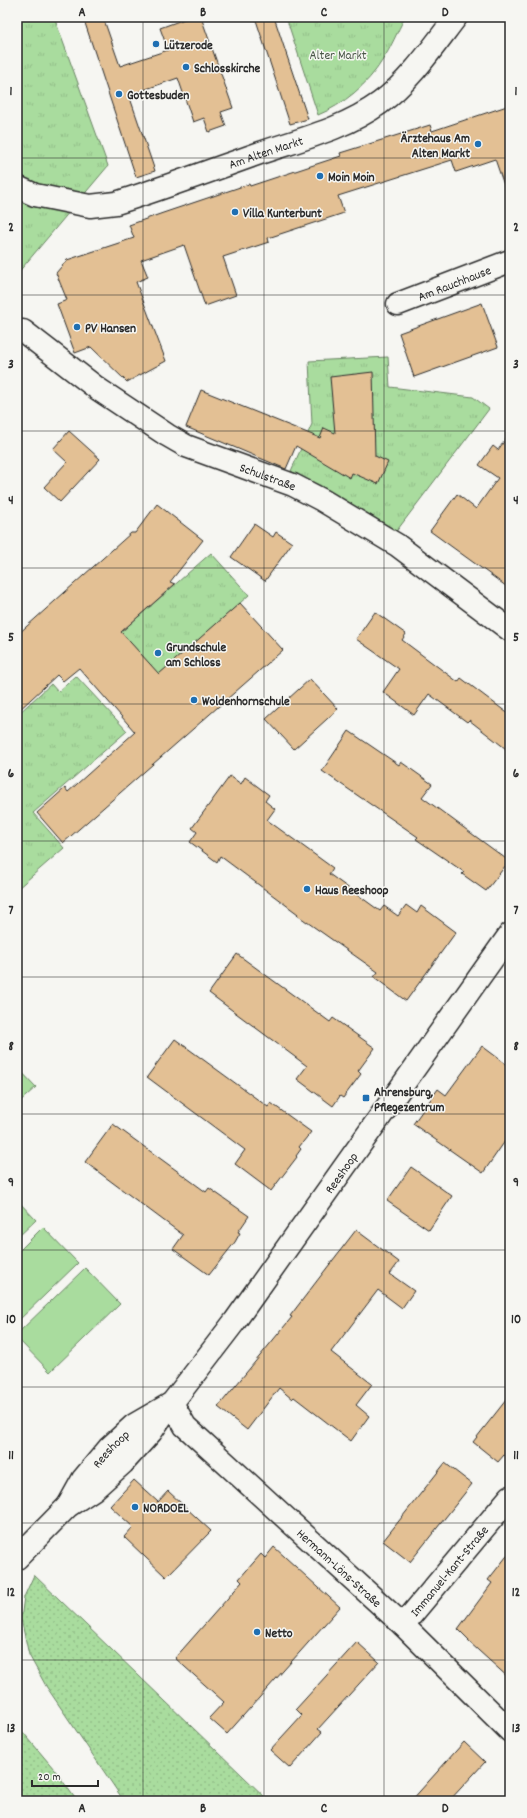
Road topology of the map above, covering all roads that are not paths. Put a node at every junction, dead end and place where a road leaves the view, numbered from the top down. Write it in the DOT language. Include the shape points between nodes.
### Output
graph roads {
  1 [pos="456,17"];
  2 [pos="26,191"];
  3 [pos="510,261"];
  4 [pos="398,304"];
  5 [pos="23,331"];
  6 [pos="510,630"];
  7 [pos="510,934"];
  8 [pos="170,1405"];
  9 [pos="510,1497"];
  10 [pos="17,1558"];
  11 [pos="403,1625"];
  12 [pos="510,1731"];
  1 -- 2 [label="street, Am Alten Markt" via="428,53 380,103 358,117 321,134 116,202 90,206"];
  3 -- 4 [label="street, Am Rauchhause"];
  5 -- 6 [label="street, Schulstraße" via="98,389 186,446 293,485 397,545"];
  7 -- 8 [label="street, Reeshoop" via="236,1321"];
  8 -- 10 [label="street, Reeshoop" via="134,1425 109,1448 83,1479 68,1506"];
  8 -- 11 [label="street, Hermann-Löns-Straße" via="190,1431"];
  9 -- 11 [label="street, Immanuel-Kant-Straße"];
  11 -- 12 [label="street, Hermann-Löns-Straße"];
}
